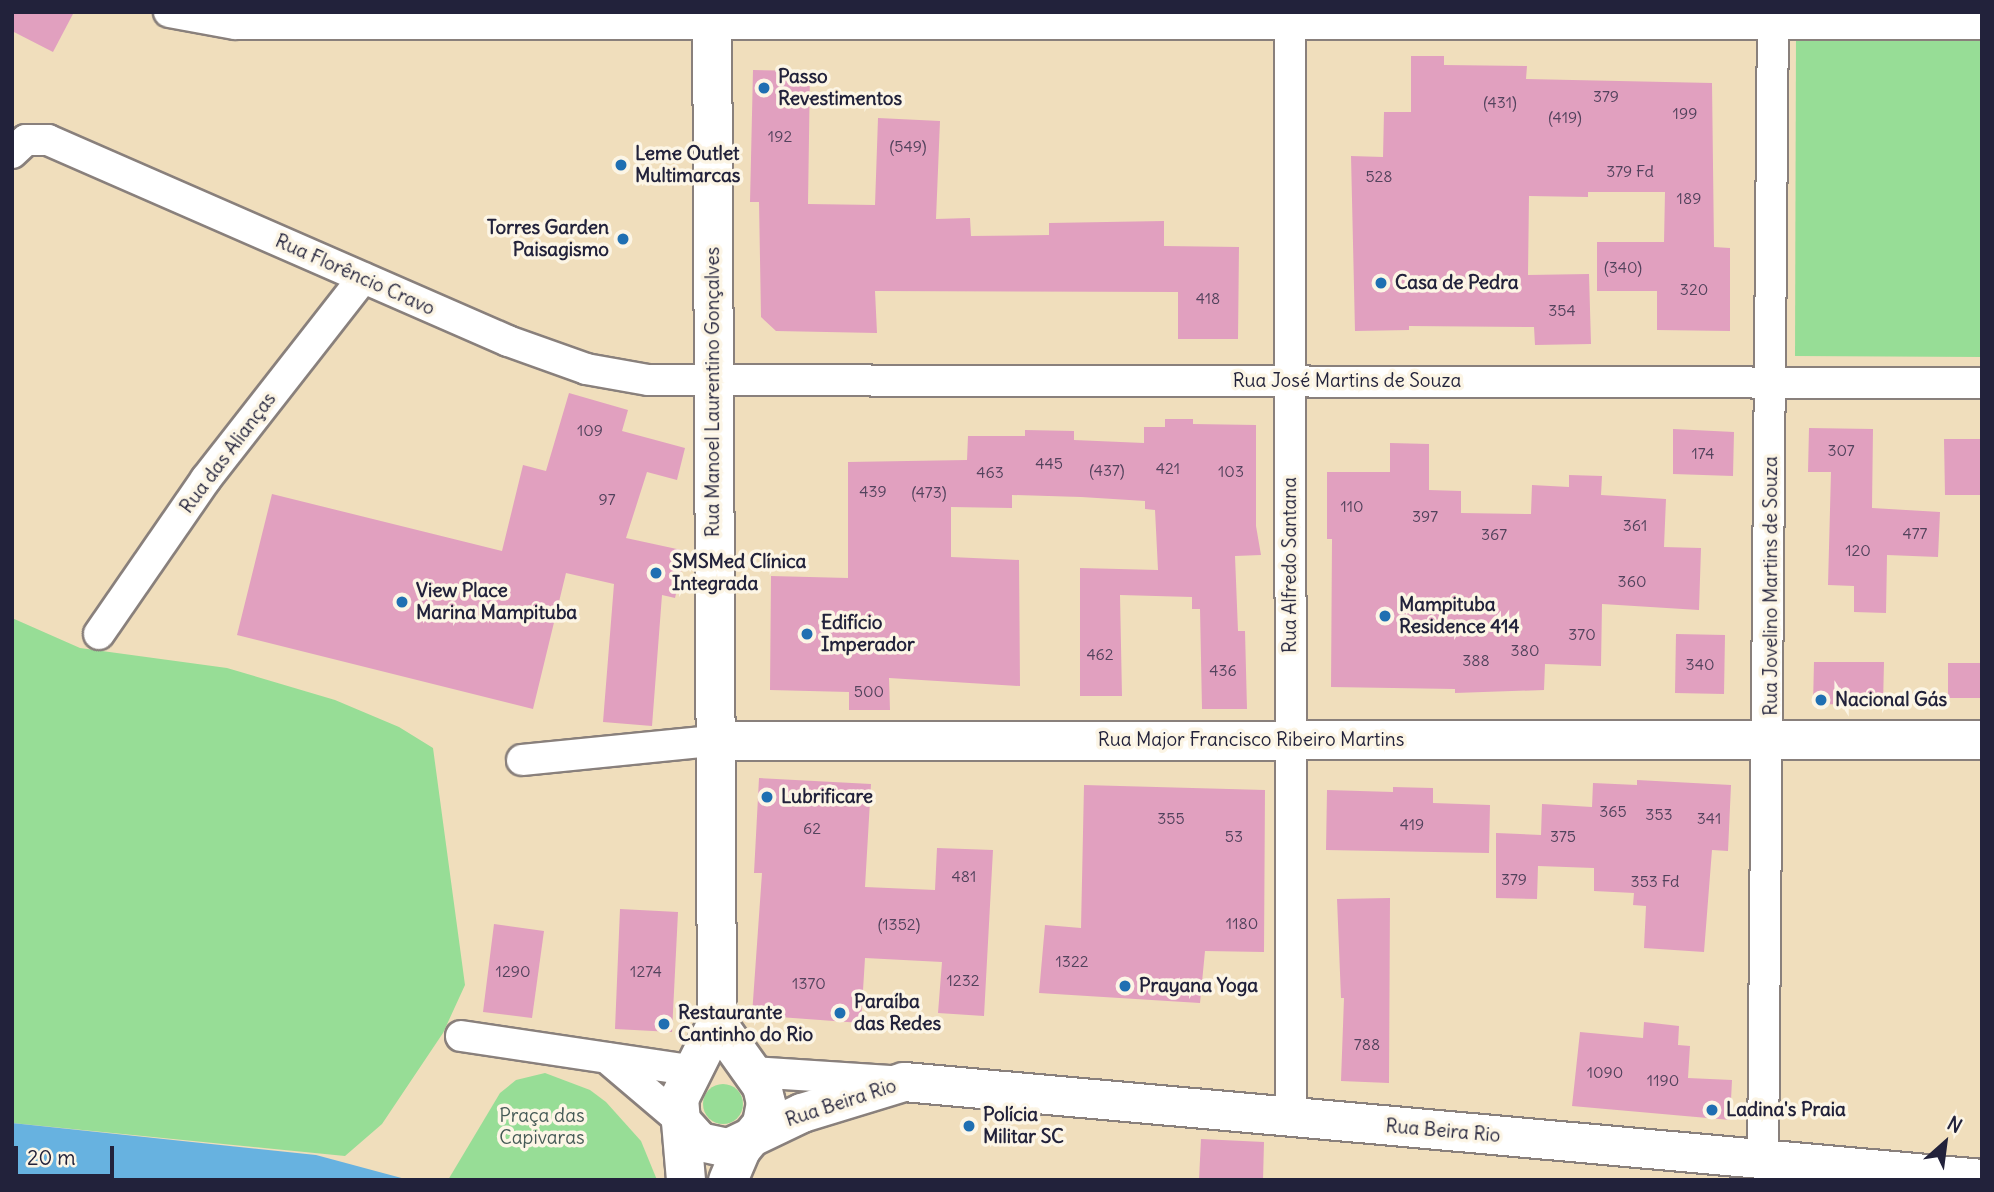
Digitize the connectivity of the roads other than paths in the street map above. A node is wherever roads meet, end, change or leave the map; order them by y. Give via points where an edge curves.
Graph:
1 (169, 12) edge
2 (712, 18) edge
3 (1290, 18) edge
4 (1773, 18) edge
5 (1982, 24) edge
6 (12, 152) edge
7 (363, 278) junction
8 (712, 380) junction
9 (1290, 381) junction
10 (1772, 382) junction
11 (1982, 383) edge
12 (99, 634) dead end
13 (1291, 740) junction
14 (1770, 740) junction
15 (1982, 740) edge
16 (713, 741) junction
17 (522, 760) dead end
18 (717, 1023) junction
19 (461, 1036) dead end
20 (607, 1058) junction
21 (694, 1071) junction
22 (752, 1072) junction
23 (904, 1082) junction
24 (1291, 1118) junction
25 (681, 1121) junction
26 (747, 1141) junction
27 (1763, 1159) junction
28 (1982, 1179) edge
29 (686, 1180) edge
30 (728, 1180) edge

1 - 2 street via 235,24
2 - 3 street
2 - 8 main road, Rua Manoel Laurentino Gonçalves
3 - 4 street
3 - 9 street, Rua Alfredo Santana
4 - 5 street
4 - 10 street, Rua Jovelino Martins de Souza
6 - 7 street, Rua Florêncio Cravo via 26,140 48,140
7 - 8 street, Rua Florêncio Cravo via 586,369 648,380
7 - 12 street, Rua das Alianças via 206,479
8 - 9 street, Rua José Martins de Souza
8 - 16 main road, Rua Manoel Laurentino Gonçalves
9 - 10 street, Rua José Martins de Souza
9 - 13 street, Rua Alfredo Santana
10 - 11 street, Rua José Martins de Souza
10 - 14 street, Rua Jovelino Martins de Souza
13 - 14 main road, Rua Major Francisco Ribeiro Martins
13 - 16 main road, Rua Major Francisco Ribeiro Martins
13 - 24 street, Rua Alfredo Santana
14 - 15 main road, Rua Major Francisco Ribeiro Martins
14 - 27 street, Rua Jovelino Martins de Souza
16 - 17 street, Rua Major Francisco Ribeiro Martins
16 - 18 main road, Rua Manoel Laurentino Gonçalves
18 - 21 main road, Rua Manoel Laurentino Gonçalves
18 - 22 main road
19 - 20 street, Rua Beira Rio
20 - 21 street, Rua Beira Rio
20 - 25 street, Rua Beira Rio
21 - 22 main road, Rua Beira Rio via 708,1063 727,1061
21 - 25 main road, Rua Manoel Laurentino Gonçalves via 681,1088
22 - 23 street, Rua Beira Rio
22 - 26 main road via 766,1103 762,1124
23 - 24 main road, Rua Beira Rio
23 - 26 main road, Rua Beira Rio via 814,1109
24 - 27 main road, Rua Beira Rio
25 - 26 main road, Rua Beira Rio via 692,1137 709,1146 729,1148
25 - 29 main road, Rua Manoel Laurentino Gonçalves
26 - 30 main road
27 - 28 main road, Rua Beira Rio

